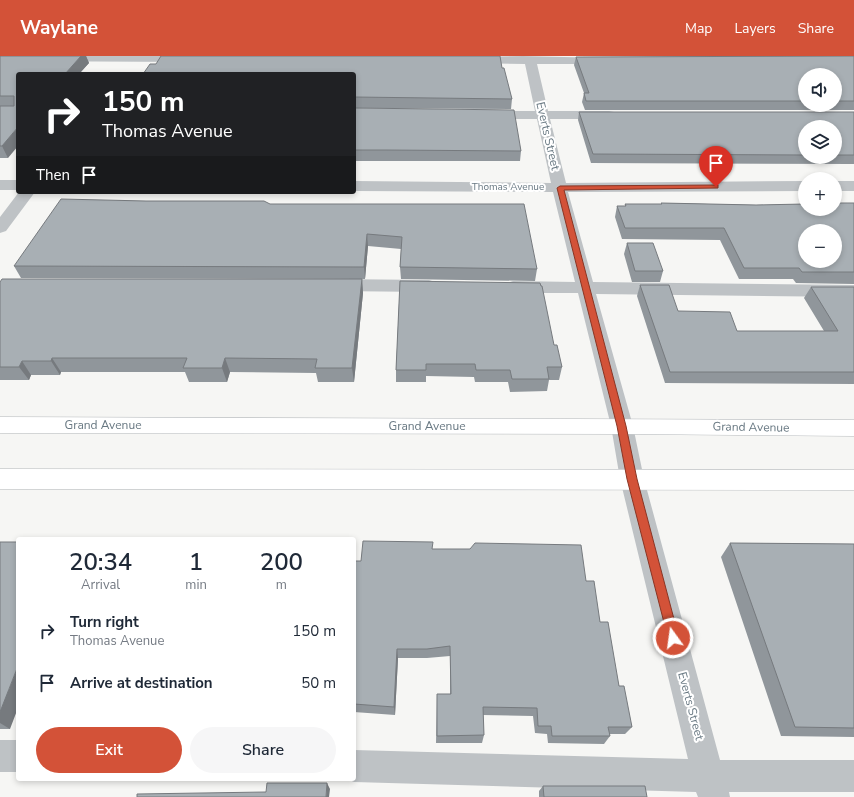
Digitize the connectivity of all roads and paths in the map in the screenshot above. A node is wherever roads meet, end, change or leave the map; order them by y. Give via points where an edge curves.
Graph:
1 (133, 57) edge
2 (0, 58) edge
3 (197, 59) edge
4 (530, 59) edge
5 (463, 60) edge
6 (618, 61) edge
7 (123, 71) dead end
8 (475, 114) edge
9 (543, 115) junction
10 (620, 115) edge
11 (0, 185) edge
12 (16, 185) edge
13 (356, 186) edge
14 (798, 186) edge
15 (842, 186) edge
16 (854, 186) edge
17 (560, 188) junction
18 (26, 194) edge
19 (0, 228) edge
20 (317, 285) edge
21 (445, 286) edge
22 (493, 287) edge
23 (586, 288) junction
24 (854, 291) edge
25 (0, 425) edge
26 (622, 426) junction
27 (854, 428) edge
28 (0, 479) edge
29 (632, 479) junction
30 (854, 480) edge
31 (0, 756) edge
32 (16, 756) edge
33 (356, 766) edge
34 (854, 776) edge
35 (711, 786) edge

1 - 2 street
1 - 3 street
1 - 7 street
4 - 5 street
4 - 6 street
4 - 9 street, Everts Street
8 - 9 street
9 - 10 street
9 - 17 street, Everts Street
11 - 12 street
13 - 17 street, Thomas Avenue
14 - 17 street, Thomas Avenue
15 - 16 street
17 - 23 street, Everts Street
18 - 19 street
20 - 21 street
22 - 23 street
23 - 24 street
23 - 26 street, Everts Street
25 - 26 main road, Grand Avenue
26 - 27 main road, Grand Avenue
26 - 29 street, Everts Street
28 - 29 main road
29 - 30 main road
29 - 35 street, Everts Street
31 - 32 street
33 - 35 street
34 - 35 street

